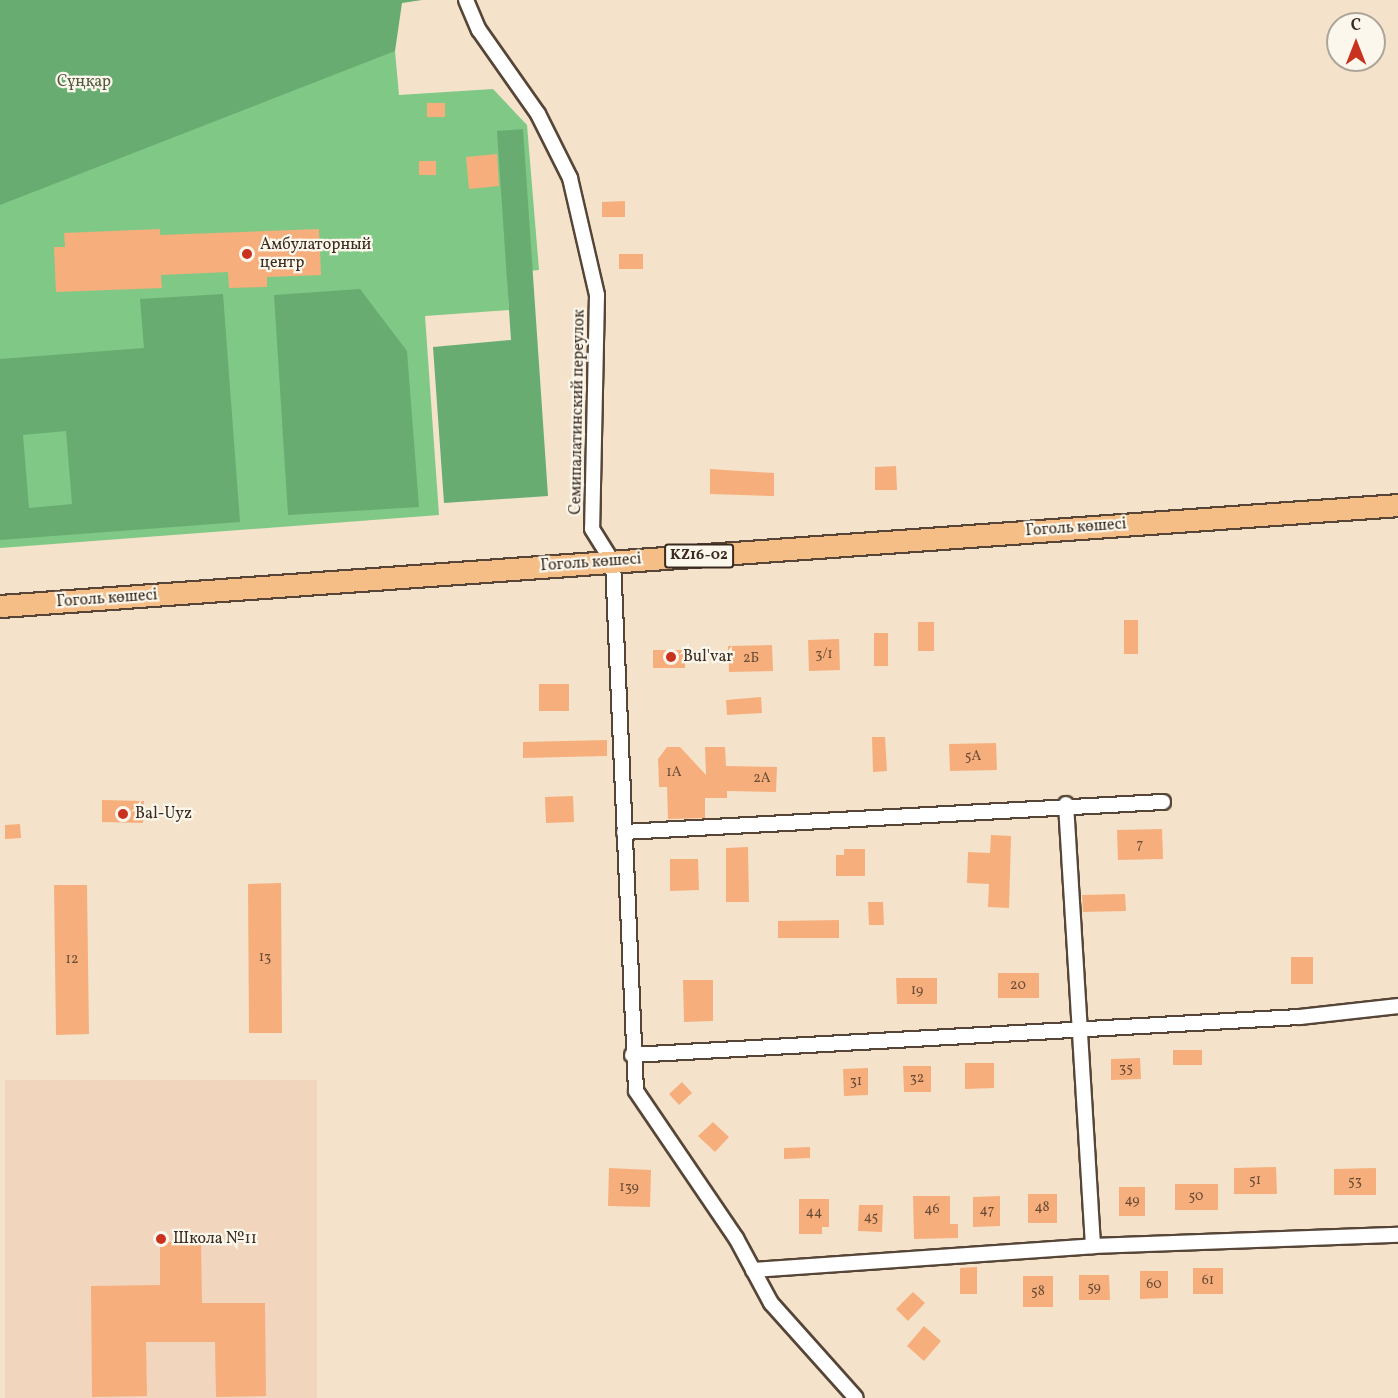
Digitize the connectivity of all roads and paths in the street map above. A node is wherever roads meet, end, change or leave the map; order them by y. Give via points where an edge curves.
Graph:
1 (466, 0) edge
2 (1398, 505) edge
3 (613, 562) junction
4 (0, 606) edge
5 (1163, 802) dead end
6 (1066, 804) junction
7 (624, 832) junction
8 (1398, 1006) edge
9 (1078, 1030) junction
10 (632, 1055) junction
11 (1398, 1235) edge
12 (1093, 1246) junction
13 (753, 1270) junction
14 (856, 1398) edge

1 - 3 street, Семипалатинский переулок via 479,30 538,114 570,178 585,231 597,295 592,529
2 - 3 main road, Гоголь көшесі / KZ16-02
3 - 4 main road, Гоголь көшесі / KZ16-02
3 - 7 street
5 - 6 street
6 - 7 street
6 - 9 street
7 - 10 street
8 - 9 street
9 - 10 street
9 - 12 street
10 - 13 street via 636,1091
11 - 12 street
12 - 13 street
13 - 14 street via 771,1303

